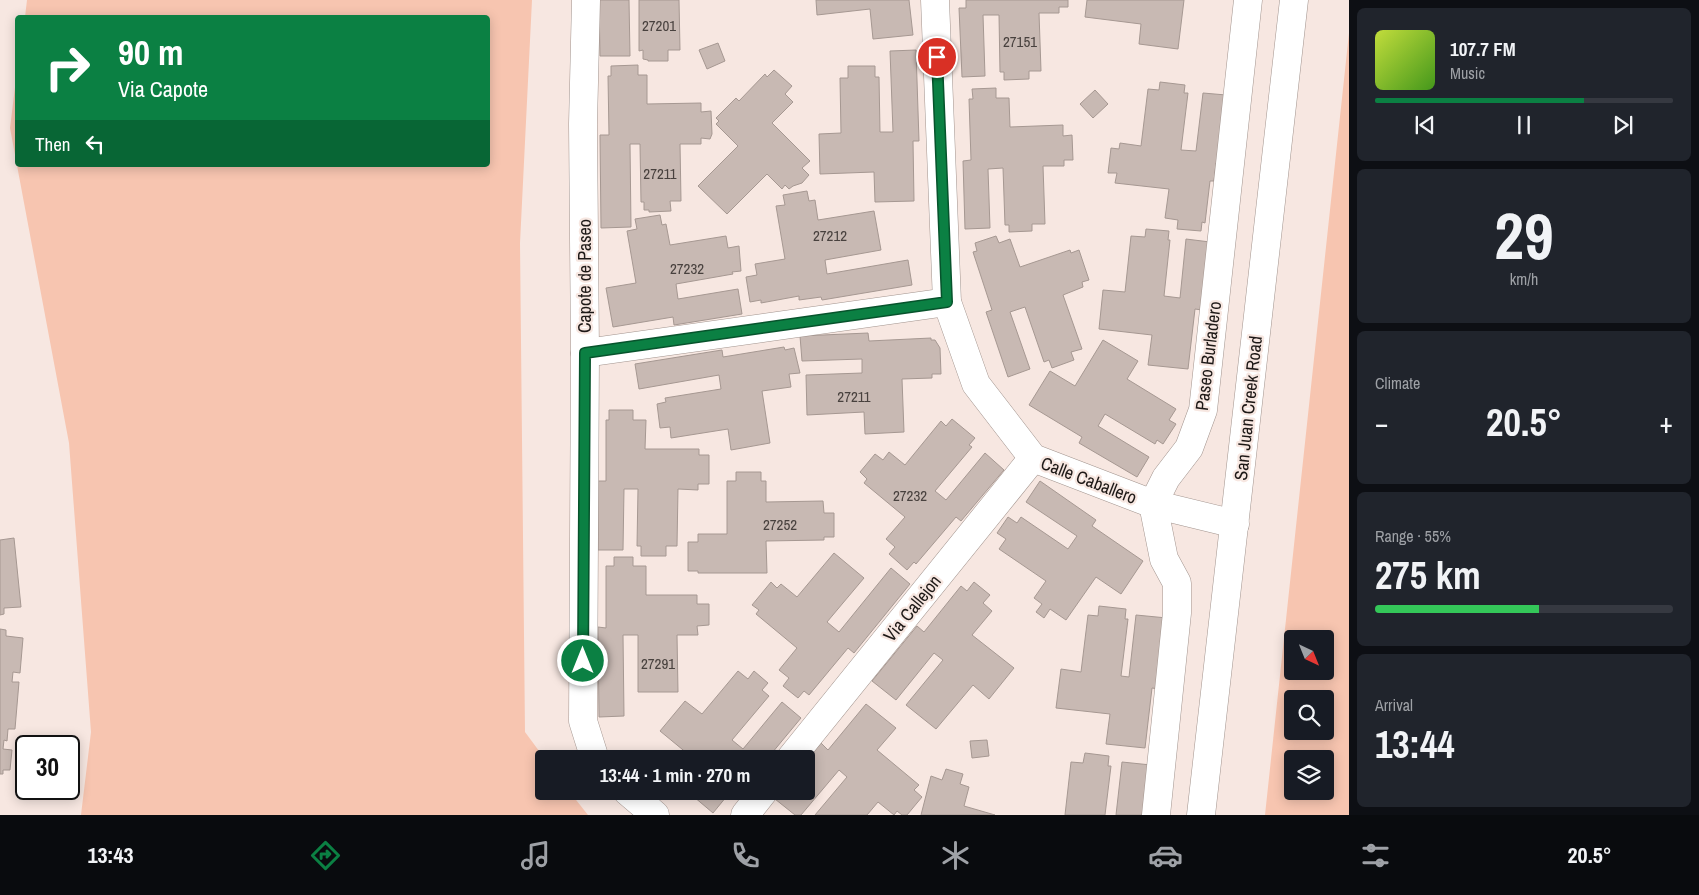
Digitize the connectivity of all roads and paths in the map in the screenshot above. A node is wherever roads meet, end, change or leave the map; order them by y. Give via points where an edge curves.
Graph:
1 (586, 0) edge
2 (935, 0) edge
3 (1248, 0) edge
4 (1294, 0) edge
5 (947, 302) junction
6 (585, 353) junction
7 (1033, 458) junction
8 (1153, 504) junction
9 (1235, 524) junction
10 (592, 750) edge
11 (797, 750) edge
12 (638, 800) edge
13 (757, 800) edge
14 (655, 815) edge
15 (745, 815) edge
16 (1156, 815) edge
17 (1201, 815) edge

1 - 6 street, Capote de Paseo via 583,124
2 - 5 street, Calle Caballero
3 - 8 street, Paseo Burladero via 1203,410 1189,448 1166,478
4 - 9 street, San Juan Creek Road
5 - 6 street
5 - 7 street, Calle Caballero via 976,384
6 - 10 street, Capote de Paseo via 583,721
7 - 8 street, Calle Caballero
7 - 11 street, Via Callejon
8 - 9 street, Calle Caballero
8 - 16 street via 1164,559 1177,583 1177,613
9 - 17 street, San Juan Creek Road
12 - 14 street
13 - 15 street

